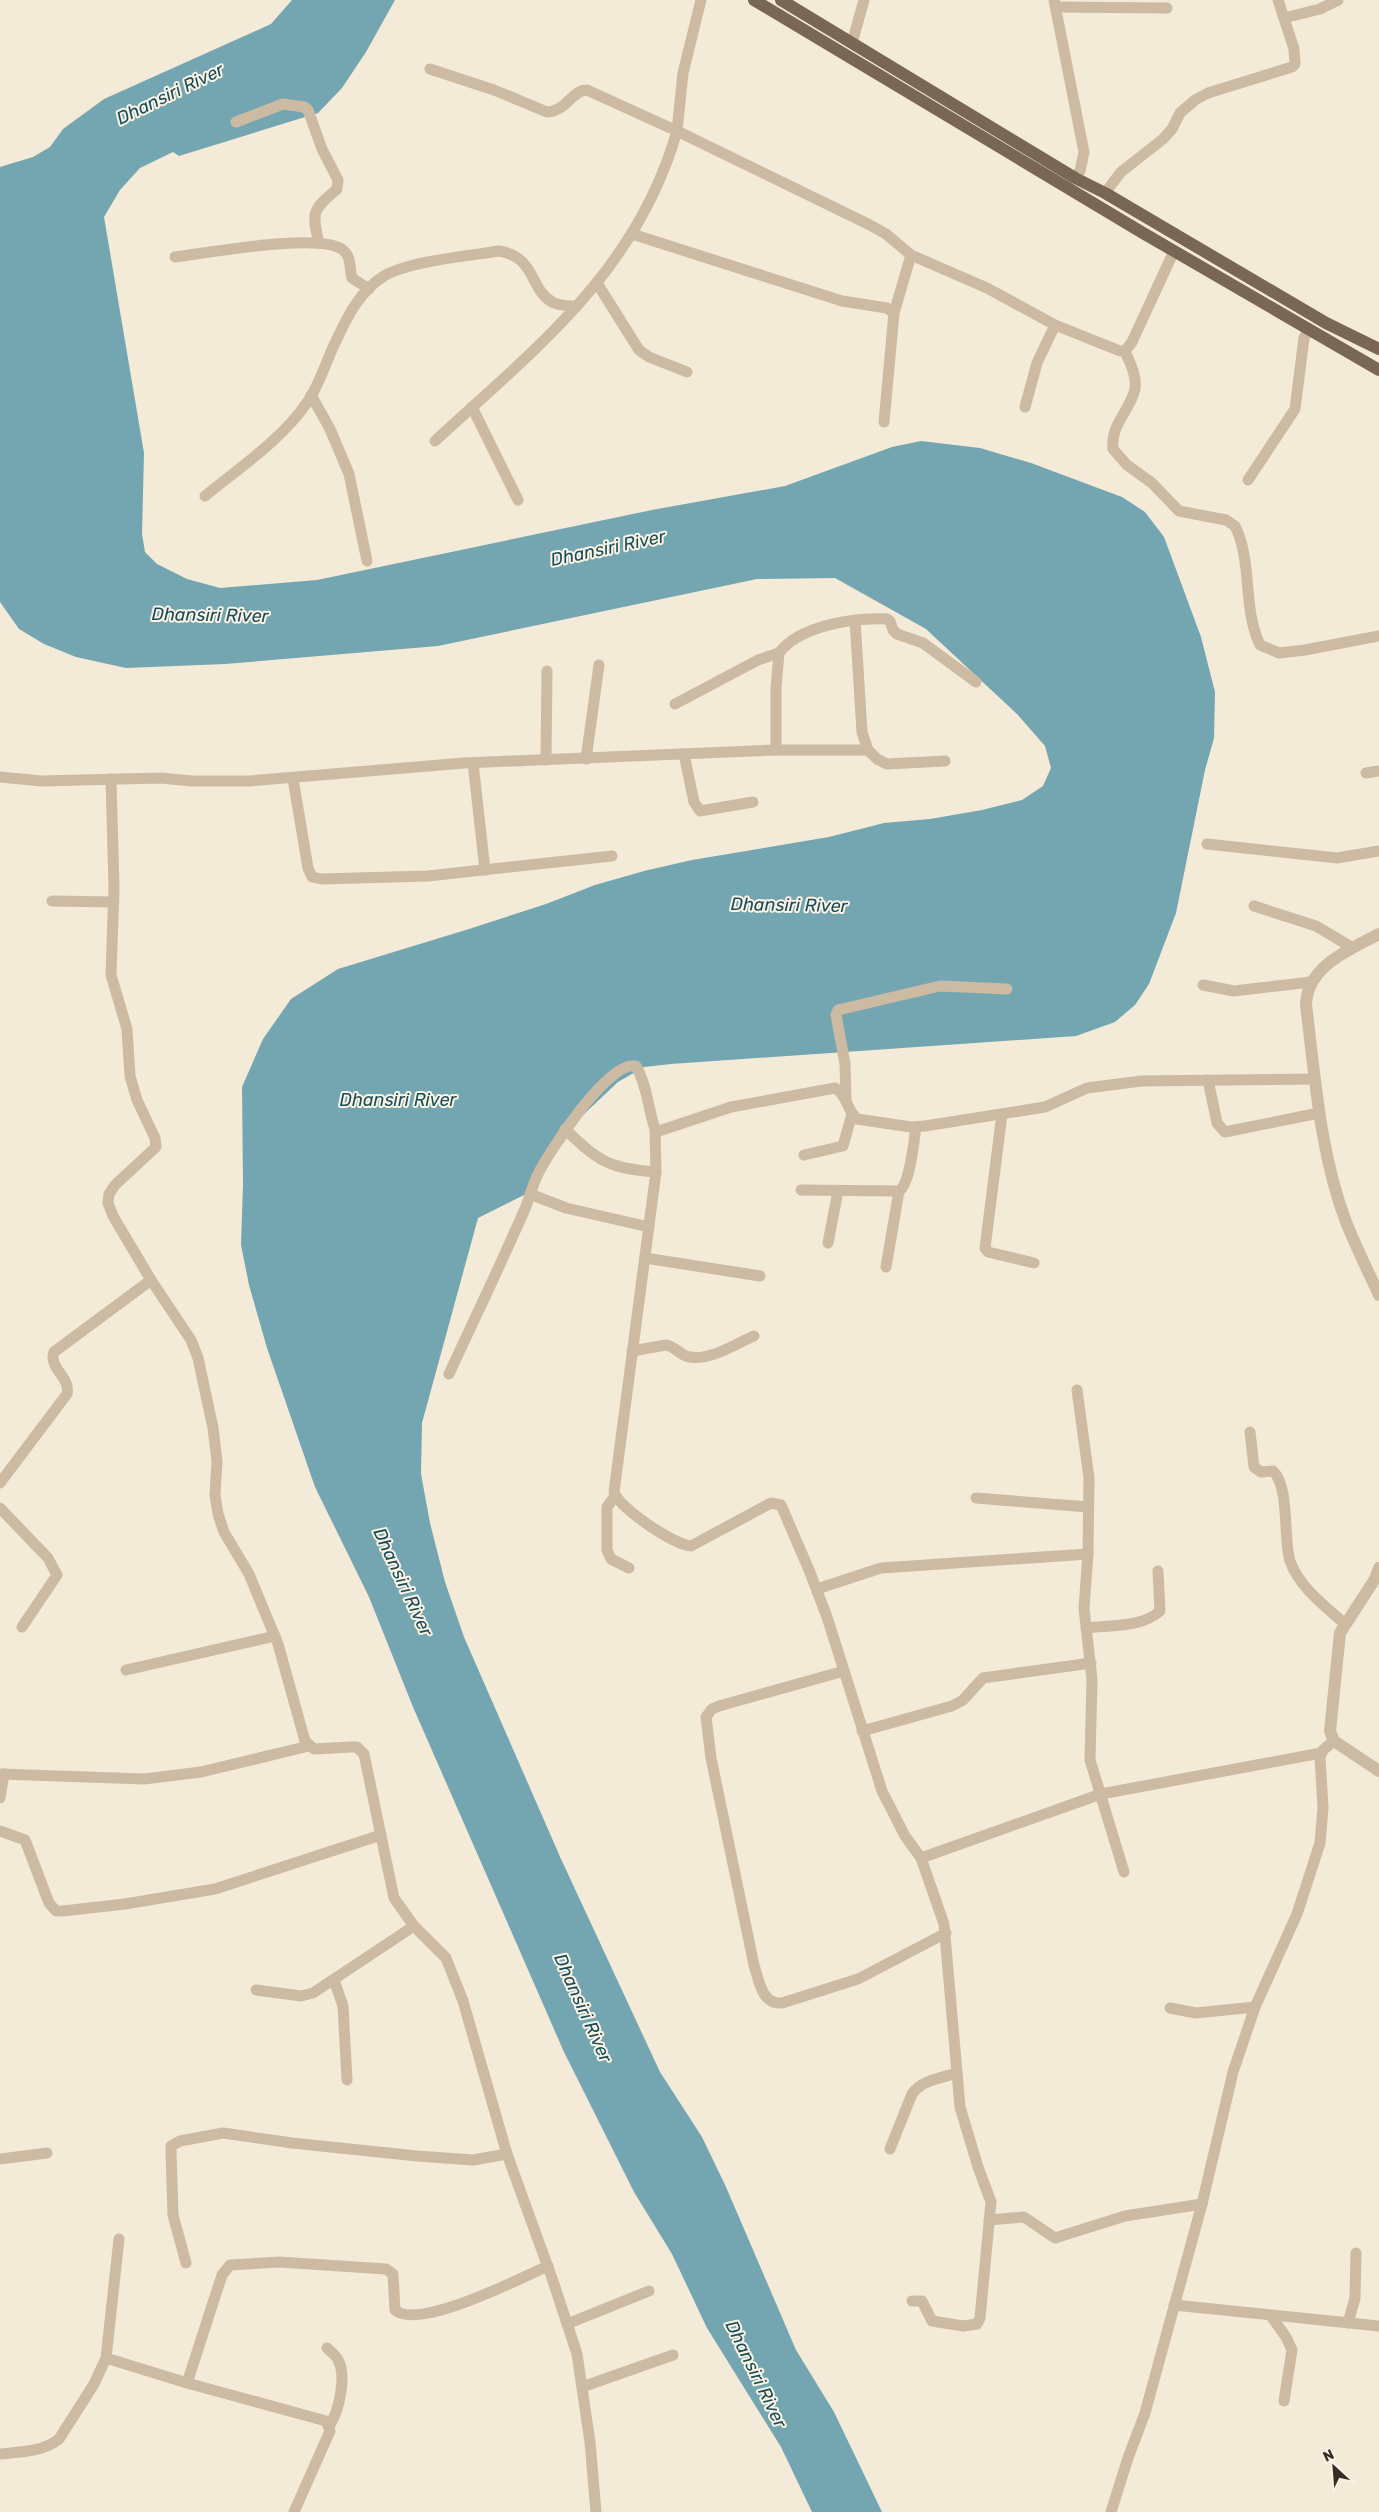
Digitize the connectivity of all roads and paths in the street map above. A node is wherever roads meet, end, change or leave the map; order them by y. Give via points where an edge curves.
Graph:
1 (701, 0) edge
2 (754, 0) edge
3 (781, 0) edge
4 (864, 0) edge
5 (1278, 0) edge
6 (1338, 0) edge
7 (1055, 4) edge
8 (1166, 8) dead end
9 (1284, 18) junction
10 (852, 43) junction
11 (430, 68) dead end
12 (236, 122) dead end
13 (677, 131) junction
14 (1075, 178) junction
15 (1105, 193) junction
16 (632, 234) junction
17 (319, 243) junction
18 (1174, 251) junction
19 (911, 255) junction
20 (175, 256) dead end
21 (597, 283) junction
22 (369, 289) junction
23 (577, 306) junction
24 (894, 313) junction
25 (1055, 325) junction
26 (1308, 329) junction
27 (1379, 349) edge
28 (1125, 351) junction
29 (1379, 370) edge
30 (687, 372) dead end
31 (311, 395) junction
32 (472, 406) junction
33 (1025, 407) dead end
34 (884, 422) dead end
35 (435, 441) dead end
36 (1248, 480) dead end
37 (205, 496) dead end
38 (518, 500) dead end
39 (367, 561) dead end
40 (855, 620) junction
41 (1379, 636) edge
42 (779, 653) junction
43 (599, 665) dead end
44 (547, 671) dead end
45 (976, 682) dead end
46 (675, 704) dead end
47 (776, 750) junction
48 (868, 750) junction
49 (684, 754) junction
50 (586, 758) junction
51 (546, 760) junction
52 (945, 761) dead end
53 (473, 763) junction
54 (1379, 770) edge
55 (1366, 773) dead end
56 (0, 777) edge
57 (111, 779) junction
58 (293, 779) junction
59 (753, 802) dead end
60 (1207, 844) dead end
61 (1379, 851) edge
62 (612, 856) dead end
63 (486, 870) junction
64 (52, 901) dead end
65 (114, 902) junction
66 (1254, 906) dead end
67 (1379, 934) edge
68 (1354, 948) junction
69 (1311, 982) junction
70 (1203, 985) dead end
71 (1007, 989) dead end
72 (1315, 1079) junction
73 (1208, 1080) junction
74 (846, 1101) junction
75 (1319, 1113) junction
76 (852, 1114) junction
77 (1002, 1114) junction
78 (916, 1127) junction
79 (565, 1128) junction
80 (655, 1129) junction
81 (804, 1155) dead end
82 (656, 1172) junction
83 (801, 1190) dead end
84 (838, 1191) junction
85 (899, 1191) junction
86 (530, 1194) junction
87 (648, 1227) junction
88 (828, 1243) dead end
89 (645, 1258) junction
90 (1034, 1263) dead end
91 (886, 1267) dead end
92 (760, 1276) dead end
93 (151, 1280) junction
94 (1379, 1295) edge
95 (754, 1336) dead end
96 (632, 1351) junction
97 (449, 1374) dead end
98 (1077, 1390) dead end
99 (1250, 1432) dead end
100 (0, 1483) edge
101 (615, 1496) junction
102 (976, 1498) dead end
103 (1088, 1507) junction
104 (0, 1508) edge
105 (1088, 1554) junction
106 (629, 1568) dead end
107 (1379, 1568) edge
108 (1158, 1571) dead end
109 (816, 1589) junction
110 (1345, 1624) junction
111 (22, 1627) dead end
112 (1086, 1628) junction
113 (274, 1636) junction
114 (1091, 1663) junction
115 (126, 1670) dead end
116 (844, 1671) junction
117 (862, 1732) junction
118 (1334, 1741) junction
119 (309, 1746) junction
120 (1321, 1753) junction
121 (1379, 1771) edge
122 (2, 1774) edge
123 (1101, 1794) junction
124 (0, 1798) edge
125 (0, 1831) edge
126 (380, 1835) junction
127 (921, 1858) junction
128 (1124, 1872) dead end
129 (414, 1926) junction
130 (946, 1932) junction
131 (334, 1980) junction
132 (256, 1990) dead end
133 (1255, 2007) junction
134 (1170, 2008) dead end
135 (957, 2073) junction
136 (347, 2080) dead end
137 (890, 2149) dead end
138 (47, 2153) dead end
139 (507, 2154) junction
140 (0, 2159) edge
141 (1202, 2204) junction
142 (989, 2220) junction
143 (119, 2239) dead end
144 (1356, 2254) dead end
145 (186, 2263) dead end
146 (548, 2266) junction
147 (649, 2291) dead end
148 (912, 2301) dead end
149 (1174, 2306) junction
150 (1271, 2316) junction
151 (567, 2324) junction
152 (1348, 2324) junction
153 (1379, 2326) edge
154 (327, 2348) dead end
155 (673, 2355) dead end
156 (106, 2358) junction
157 (187, 2383) junction
158 (582, 2387) junction
159 (1284, 2401) dead end
160 (330, 2425) junction
161 (0, 2454) edge
162 (294, 2512) edge
163 (596, 2512) edge
164 (1111, 2512) edge

1 - 13 street via 683,73
2 - 18 main road
3 - 10 main road
4 - 10 street
5 - 9 street
6 - 9 street via 1320,9
7 - 8 street
7 - 14 street via 1084,152
9 - 15 street via 1294,50 1295,64 1292,67 1208,93 1186,107 1163,139 1121,172
10 - 14 main road
11 - 13 street via 547,112 564,107 577,93 587,90
12 - 17 street via 282,104 299,105 308,110 338,180 337,189 317,208 314,225
13 - 16 street via 658,187
13 - 19 street via 868,224
14 - 15 main road
15 - 27 main road via 1326,323
16 - 21 street
16 - 24 street via 842,301 887,308
17 - 20 street
17 - 22 street via 342,249 349,259 352,278
18 - 26 main road
18 - 28 street
19 - 24 street
19 - 25 street via 987,288
21 - 23 street
21 - 30 street via 639,350
22 - 23 street via 396,271 499,251 524,262 552,302
22 - 31 street via 352,309
23 - 32 street via 561,325
24 - 34 street
25 - 28 street
25 - 33 street via 1037,363
26 - 29 main road
26 - 36 street via 1304,338 1295,409
28 - 41 street via 1135,376 1135,390 1114,430 1113,449 1179,511 1226,520 1235,526 1244,548 1247,594 1260,645 1279,653
31 - 37 street via 272,440
31 - 39 street via 349,474
32 - 35 street
32 - 38 street
40 - 42 street via 828,625 794,639
40 - 45 street via 890,621 897,634 924,643
40 - 48 street via 862,732
42 - 46 street via 758,660
42 - 47 street
43 - 50 street
44 - 51 street
47 - 48 street
47 - 49 street
48 - 52 street via 887,764
49 - 50 street
49 - 59 street via 694,802 700,811
50 - 51 street
51 - 53 street
53 - 58 street
53 - 63 street
54 - 55 street
56 - 57 street via 41,781
57 - 58 street
57 - 65 street
58 - 63 street via 312,877 428,876
60 - 61 street via 1337,858
62 - 63 street
64 - 65 street
65 - 93 street via 111,975 127,1029 130,1076 156,1147 115,1185 108,1203
66 - 68 street via 1316,926
67 - 68 street
68 - 69 street via 1331,960
69 - 70 street via 1234,991
69 - 72 street via 1306,991 1306,1005
71 - 74 street via 940,986 838,1010
72 - 73 street
72 - 75 street
73 - 75 street via 1217,1123 1225,1132
73 - 77 street via 1141,1081 1100,1086 1079,1091 1054,1104
74 - 76 street
74 - 80 street via 835,1088 731,1107 664,1130
75 - 94 street via 1346,1221
76 - 78 street via 865,1121
76 - 81 street via 844,1146
77 - 78 street
77 - 90 street via 985,1248 988,1252
78 - 85 street via 907,1177
79 - 80 street via 606,1080 633,1065 641,1075
79 - 82 street via 603,1162 622,1169
79 - 86 street
80 - 82 street
82 - 87 street
83 - 84 street
84 - 85 street
84 - 88 street
85 - 91 street
86 - 87 street via 566,1208
86 - 97 street
87 - 89 street
89 - 92 street
89 - 96 street
93 - 100 street via 54,1352 54,1364 67,1381 67,1394
93 - 113 street via 191,1340 198,1358 218,1461 215,1495 218,1514 224,1532 249,1574
95 - 96 street via 701,1358 687,1357 666,1345
96 - 101 street via 616,1461
98 - 103 street via 1088,1478
99 - 110 street via 1254,1467 1261,1472 1273,1471 1277,1477 1286,1511 1292,1566 1311,1593
101 - 106 street via 608,1507 607,1550 611,1559
101 - 109 street via 656,1531 685,1546 691,1546 771,1503 777,1503 784,1510
102 - 103 street
103 - 105 street
104 - 111 street via 48,1558 57,1576
105 - 109 street via 881,1568
105 - 112 street via 1084,1608
107 - 110 street
108 - 112 street via 1160,1611 1152,1618
109 - 116 street
110 - 118 street via 1339,1639 1330,1731
112 - 114 street
113 - 115 street
113 - 119 street
114 - 117 street via 983,1678 963,1700 952,1706
114 - 123 street via 1090,1752
116 - 117 street
116 - 130 street via 719,1706 706,1717 711,1758 754,1965 766,1998 774,2004 782,2003 847,1983
117 - 127 street via 882,1792 905,1836
118 - 120 street
118 - 121 street
119 - 122 street via 200,1772 152,1778
119 - 126 street via 320,1750 357,1747 364,1754
120 - 123 street
120 - 133 street via 1323,1808 1320,1843 1297,1914
122 - 124 street
123 - 127 street
123 - 128 street
125 - 126 street via 25,1840 49,1903 56,1911 215,1890
126 - 129 street via 394,1898
127 - 130 street
129 - 131 street
129 - 139 street via 446,1958 463,2001
130 - 135 street
131 - 132 street via 307,1995
131 - 136 street via 342,2006
133 - 134 street via 1196,2013
133 - 141 street via 1231,2079
135 - 137 street via 922,2083 916,2088
135 - 142 street via 963,2121 991,2202
138 - 140 street
139 - 145 street via 473,2160 292,2143 223,2133 180,2141 171,2146 173,2214
139 - 146 street
141 - 142 street via 1125,2216 1055,2238 1024,2217
141 - 149 street
142 - 148 street via 977,2324 963,2326 932,2321 922,2301
143 - 156 street
144 - 152 street via 1355,2298
146 - 151 street
146 - 157 street via 436,2313 403,2315 395,2310 393,2274 386,2268 279,2262 230,2265 222,2275
147 - 151 street
149 - 150 street
149 - 164 street via 1143,2422
150 - 152 street
150 - 159 street via 1292,2350
151 - 158 street via 579,2363
152 - 153 street
154 - 160 street via 339,2362 341,2380 339,2405
155 - 158 street
156 - 157 street
156 - 161 street via 94,2384 59,2439 42,2448
157 - 160 street via 319,2418
158 - 163 street
160 - 162 street via 327,2440

